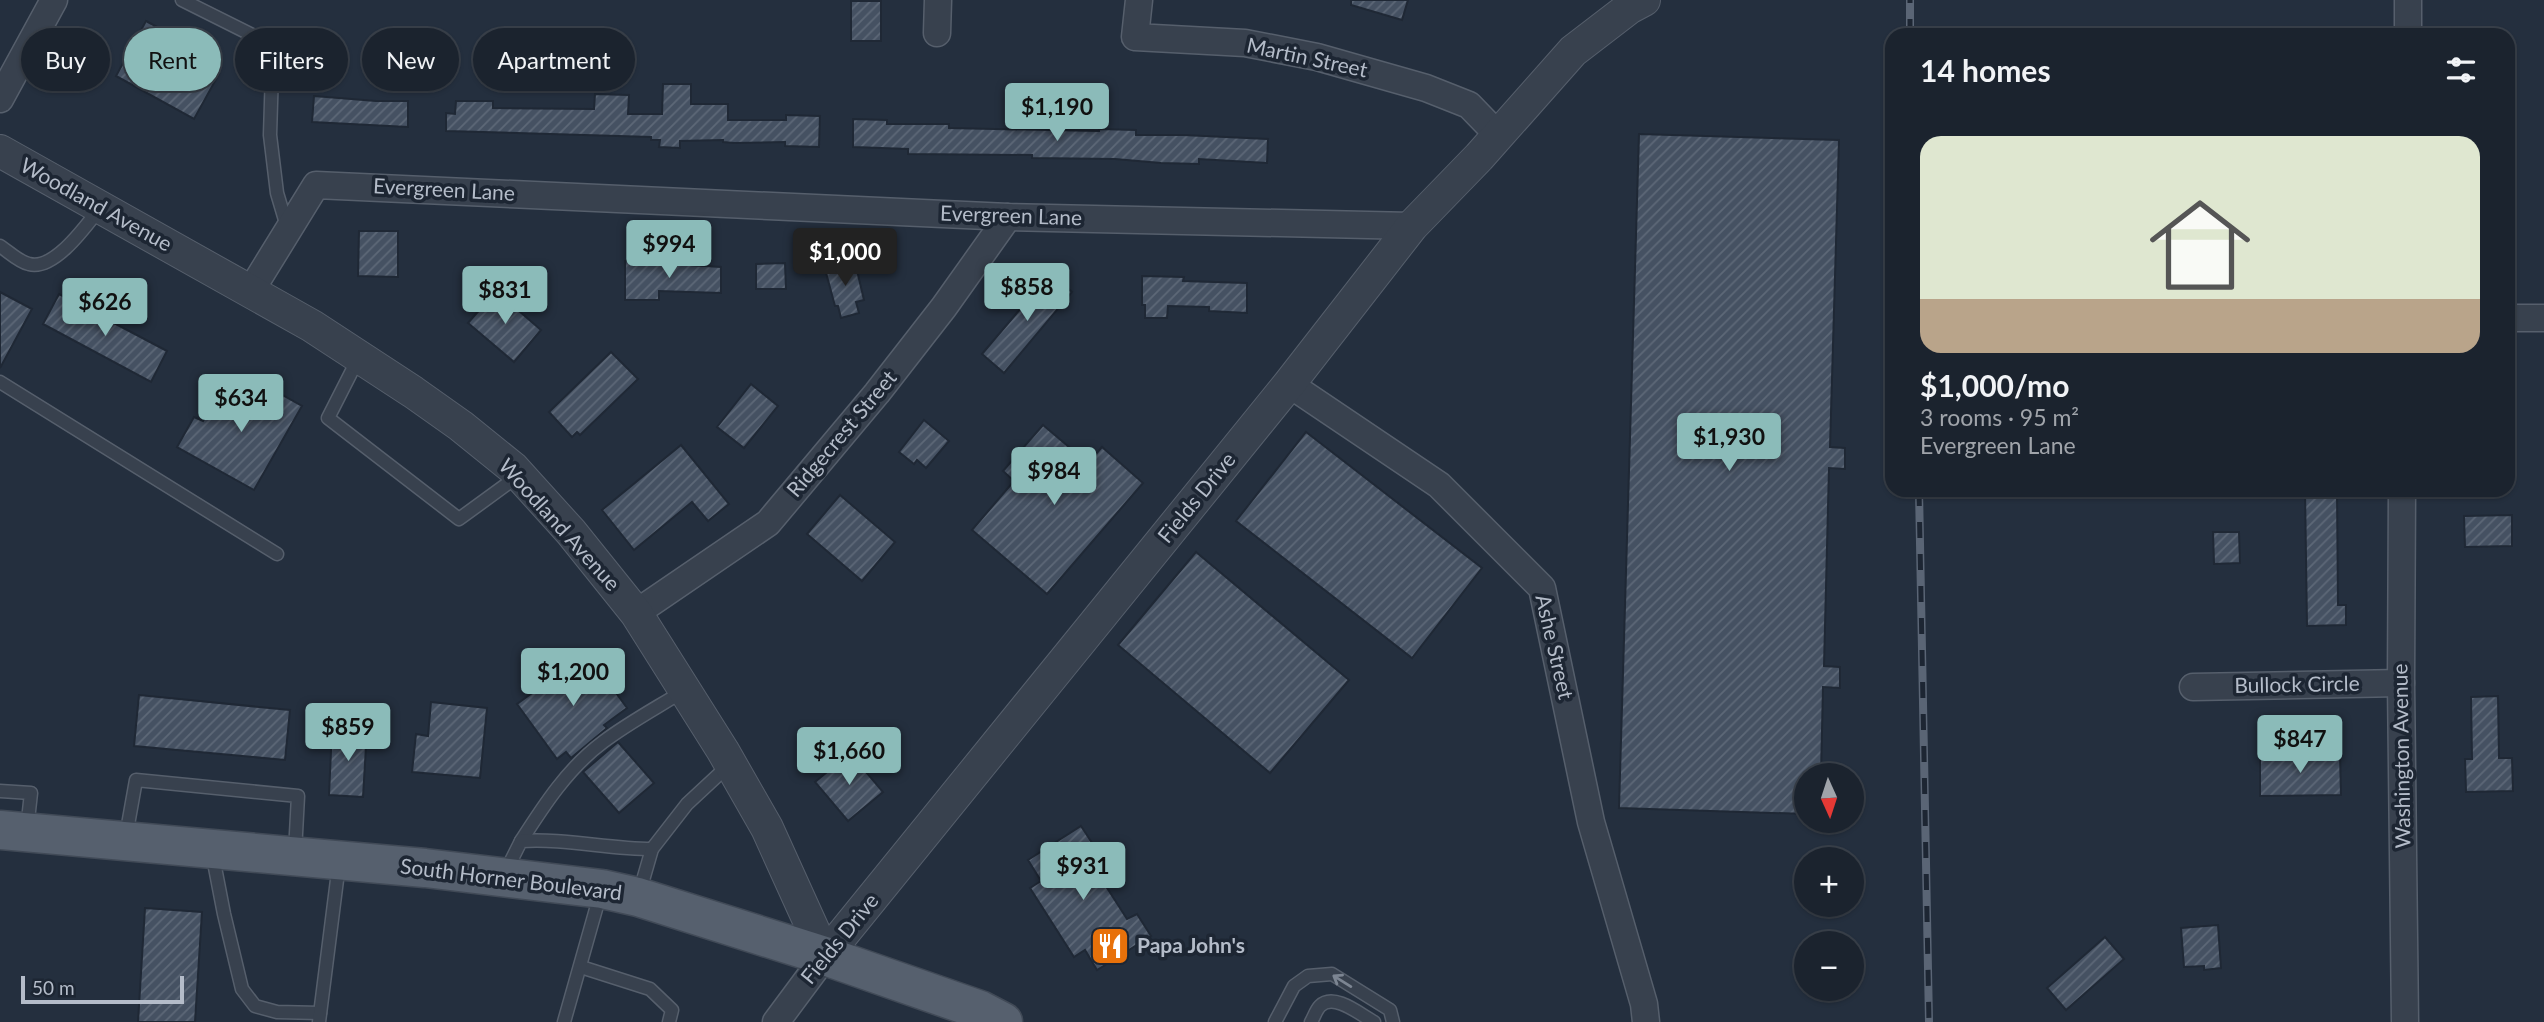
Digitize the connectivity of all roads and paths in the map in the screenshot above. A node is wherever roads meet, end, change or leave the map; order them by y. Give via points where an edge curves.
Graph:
1 (54, 0) edge
2 (182, 0) edge
3 (938, 0) edge
4 (1139, 0) edge
5 (1644, 0) edge
6 (2408, 0) edge
7 (2407, 28) edge
8 (937, 33) dead end
9 (0, 99) edge
10 (1498, 135) junction
11 (0, 151) edge
12 (101, 208) junction
13 (1008, 217) junction
14 (1412, 226) junction
15 (288, 230) junction
16 (0, 246) edge
17 (250, 292) junction
18 (2515, 318) edge
19 (2544, 318) edge
20 (359, 356) junction
21 (0, 382) edge
22 (1289, 384) junction
23 (519, 475) junction
24 (2402, 497) edge
25 (277, 554) dead end
26 (636, 613) junction
27 (2400, 683) junction
28 (2193, 687) dead end
29 (685, 690) junction
30 (730, 764) junction
31 (0, 791) edge
32 (13, 831) edge
33 (125, 841) junction
34 (520, 841) junction
35 (212, 849) junction
36 (652, 849) junction
37 (295, 856) junction
38 (339, 860) junction
39 (503, 877) junction
40 (620, 893) junction
41 (825, 956) junction
42 (582, 967) junction
43 (320, 1018) edge
44 (985, 1018) edge
45 (564, 1022) edge
46 (669, 1022) edge
47 (776, 1022) edge
48 (1275, 1022) edge
49 (1311, 1022) edge
50 (1374, 1022) edge
51 (1393, 1022) edge
52 (1646, 1022) edge
53 (2405, 1022) edge

1 - 9 street
2 - 15 lane via 254,36 272,71 270,135 277,193
3 - 8 street
4 - 10 street, Martin Street via 1135,37 1245,43 1317,57 1469,105
5 - 10 street, Fields Drive via 1573,51
6 - 7 street
10 - 14 street, Fields Drive
11 - 12 street, Woodland Avenue
12 - 16 lane via 76,239 48,262 29,265
12 - 17 street, Woodland Avenue
13 - 14 street, Evergreen Lane
13 - 15 street, Evergreen Lane via 316,185
13 - 26 street, Ridgecrest Street via 902,361 768,523
14 - 22 street, Fields Drive
15 - 17 street, Evergreen Lane
17 - 20 street, Woodland Avenue
18 - 19 street
20 - 23 street, Woodland Avenue via 461,426
20 - 23 lane via 328,418 459,519
21 - 25 lane
22 - 41 street, Fields Drive
22 - 52 street, Ashe Street via 1439,485 1542,588 1591,822
23 - 26 street, Woodland Avenue
24 - 27 street, Washington Avenue
26 - 29 street, Woodland Avenue
27 - 28 street, Bullock Circle
27 - 53 street, Washington Avenue
29 - 30 street, Woodland Avenue
29 - 34 lane via 602,742 550,795
30 - 36 lane via 687,804
30 - 41 street, Woodland Avenue via 767,828
31 - 32 lane via 31,793
32 - 33 main road, South Horner Boulevard
33 - 35 main road, South Horner Boulevard
33 - 37 lane via 135,780 298,796
34 - 36 lane
34 - 39 lane
35 - 37 main road, South Horner Boulevard
35 - 43 lane via 242,989 256,1006
36 - 40 lane
37 - 38 main road, South Horner Boulevard
38 - 39 main road, South Horner Boulevard
38 - 43 lane
39 - 40 main road, South Horner Boulevard
40 - 41 main road, South Horner Boulevard
40 - 42 lane
41 - 44 main road, South Horner Boulevard
41 - 47 street, Fields Drive
42 - 45 lane
42 - 46 lane via 650,989 672,1010
51 -> 48 lane via 1390,1010 1332,974 1308,976 1293,986
49 - 50 lane via 1319,1007 1338,1002

